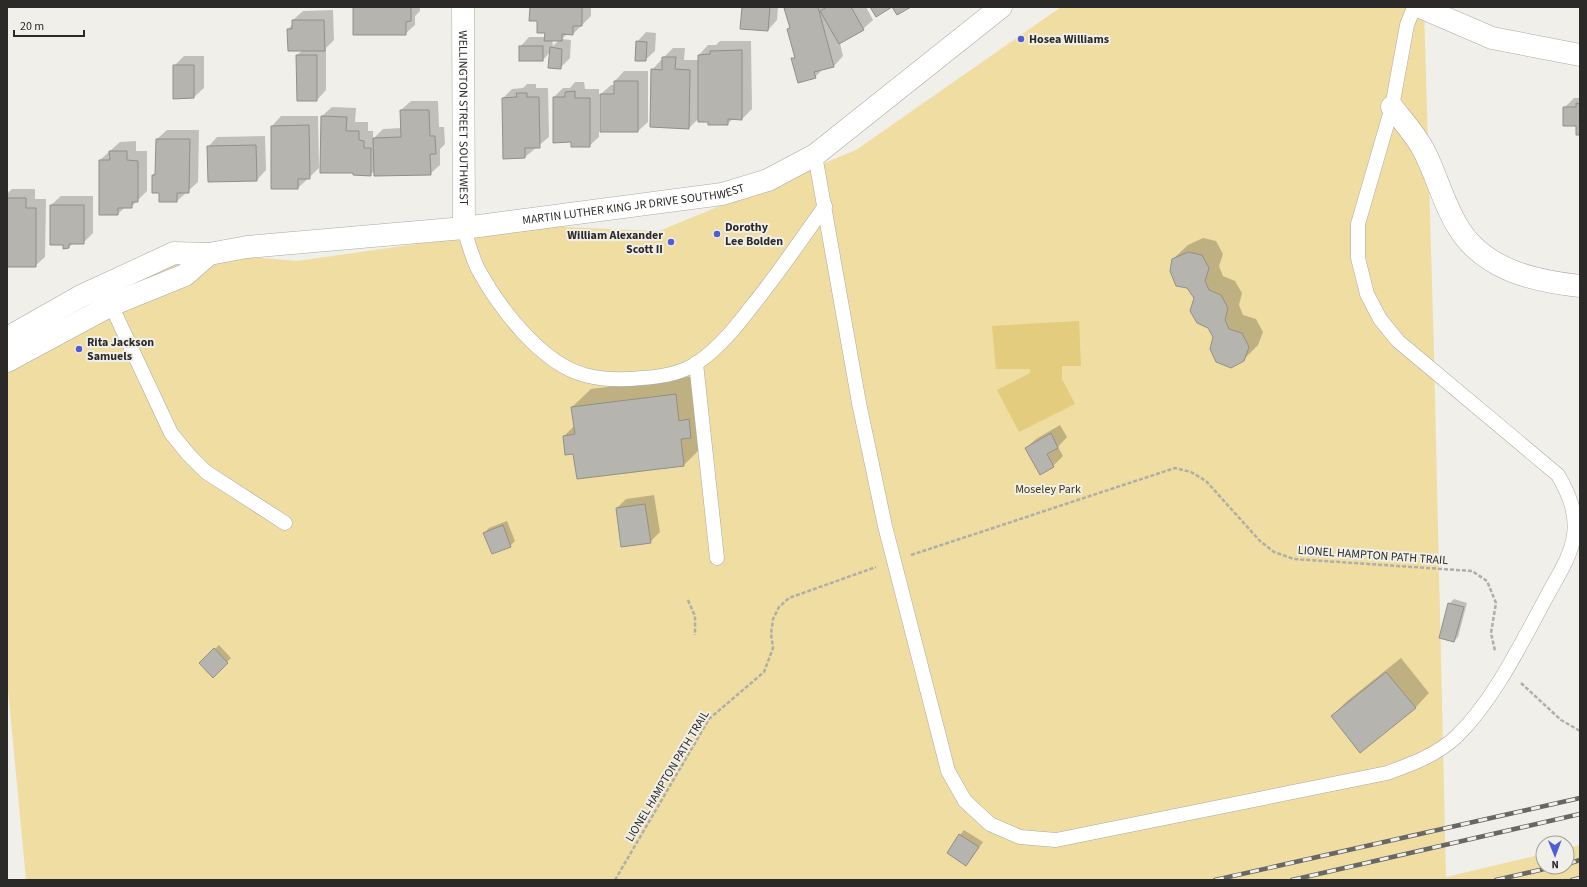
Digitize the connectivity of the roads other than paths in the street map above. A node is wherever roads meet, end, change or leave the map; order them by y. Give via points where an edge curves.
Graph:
1 (464, 7) edge
2 (1001, 7) edge
3 (1414, 7) edge
4 (1420, 7) edge
5 (1580, 55) edge
6 (1392, 107) junction
7 (815, 155) junction
8 (825, 206) junction
9 (464, 228) junction
10 (209, 254) junction
11 (1580, 286) edge
12 (111, 305) junction
13 (7, 338) edge
14 (7, 361) edge
15 (696, 363) junction
16 (285, 523) dead end
17 (717, 558) dead end

1 - 9 main road, WELLINGTON STREET SOUTHWEST
2 - 7 main road, MARTIN LUTHER KING JR DRIVE SOUTHWEST
3 - 6 lane via 1407,25
4 - 5 main road via 1492,38
6 - 8 lane via 1358,224 1358,258 1367,294 1380,319 1398,341 1558,475 1569,494 1574,514 1574,536 1568,557 1518,651 1478,712 1456,737 1426,758 1387,773 1056,840 1020,837 990,824 965,801 948,771 886,526 859,403
6 - 11 main road via 1423,148 1458,227 1479,252 1508,270 1545,282
7 - 8 lane
7 - 9 main road, MARTIN LUTHER KING JR DRIVE SOUTHWEST via 768,180 722,194
8 - 15 lane via 774,279 729,335
9 - 10 main road, MARTIN LUTHER KING JR DRIVE SOUTHWEST via 247,246
9 - 15 lane via 479,271 505,309 530,339 560,364 585,375 626,380 663,376
10 - 12 main road, MARTIN LUTHER KING JR DRIVE SOUTHWEST via 185,275
10 - 13 main road, MARTIN LUTHER KING JR DRIVE SOUTHWEST via 174,253 81,296
12 - 14 main road, MARTIN LUTHER KING JR DRIVE SOUTHWEST
12 - 16 lane via 171,434 206,472
15 - 17 lane

